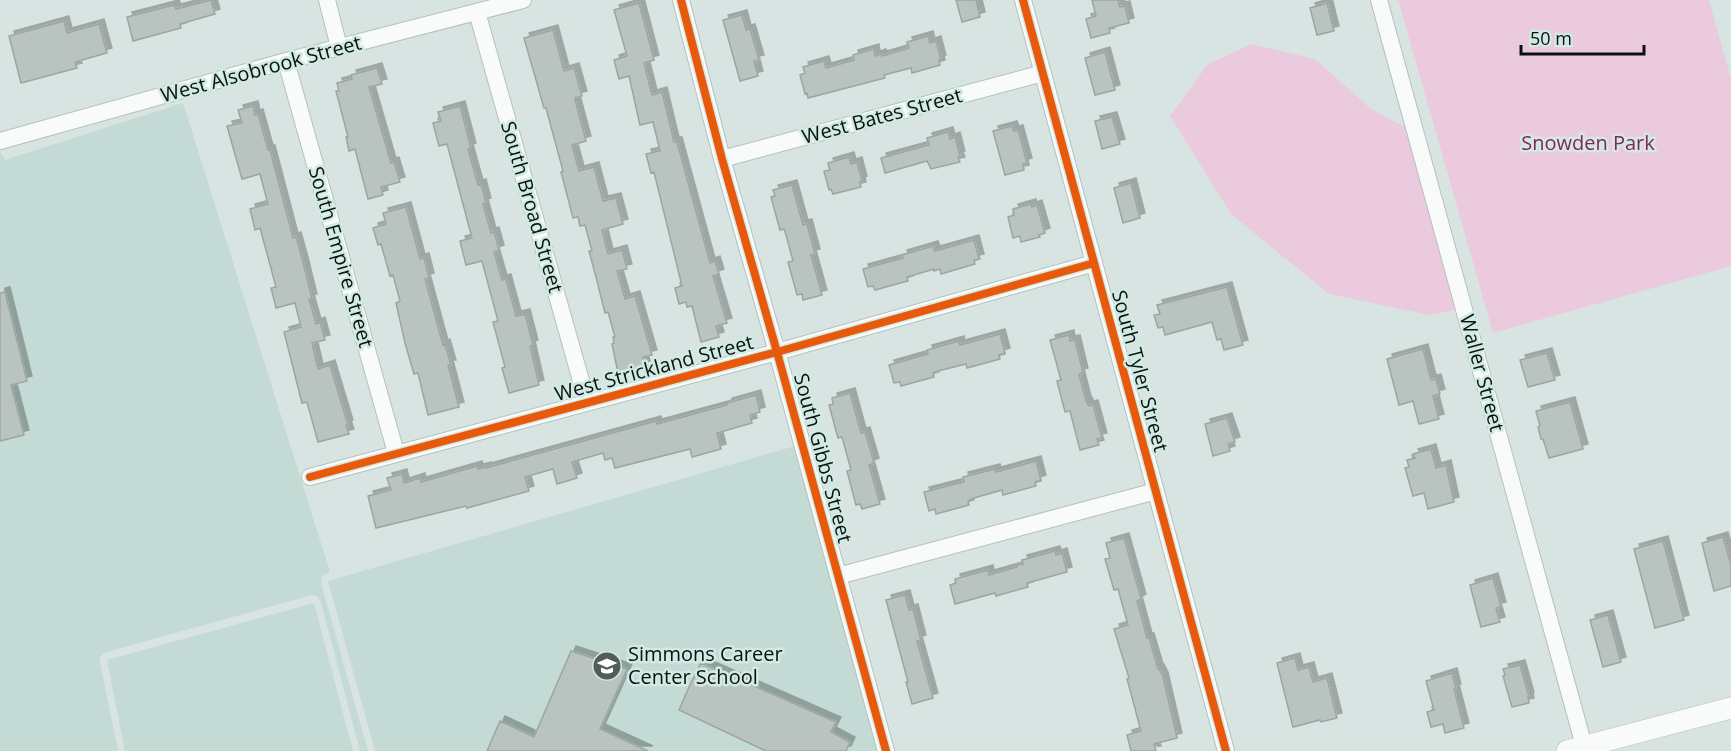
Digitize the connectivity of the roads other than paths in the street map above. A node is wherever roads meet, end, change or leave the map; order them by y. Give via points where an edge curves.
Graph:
1 (327, 0) edge
2 (523, 0) edge
3 (681, 0) edge
4 (1023, 0) edge
5 (1379, 0) edge
6 (477, 12) junction
7 (339, 47) junction
8 (286, 61) junction
9 (1043, 73) junction
10 (0, 141) edge
11 (722, 159) junction
12 (1094, 263) junction
13 (777, 352) junction
14 (587, 402) junction
15 (396, 453) junction
16 (310, 477) dead end
17 (1156, 490) junction
18 (838, 576) junction
19 (1731, 708) edge
20 (1575, 749) edge
21 (886, 751) edge
22 (1226, 751) edge

1 - 7 street
2 - 6 street, West Alsobrook Street
3 - 11 street, South Gibbs Street
4 - 9 street, South Tyler Street
5 - 20 street, Waller Street
6 - 7 street, West Alsobrook Street
6 - 14 street, South Broad Street
7 - 8 street, West Alsobrook Street
8 - 10 street, West Alsobrook Street
8 - 15 street, South Empire Street
9 - 11 street, West Bates Street
9 - 12 street, South Tyler Street
11 - 13 street, South Gibbs Street
12 - 13 street, West Strickland Street
12 - 17 street, South Tyler Street
13 - 14 street, West Strickland Street
13 - 18 street, South Gibbs Street
14 - 15 street, West Strickland Street
15 - 16 street
17 - 18 street
17 - 22 street, South Tyler Street
18 - 21 street, South Gibbs Street
19 - 20 street

